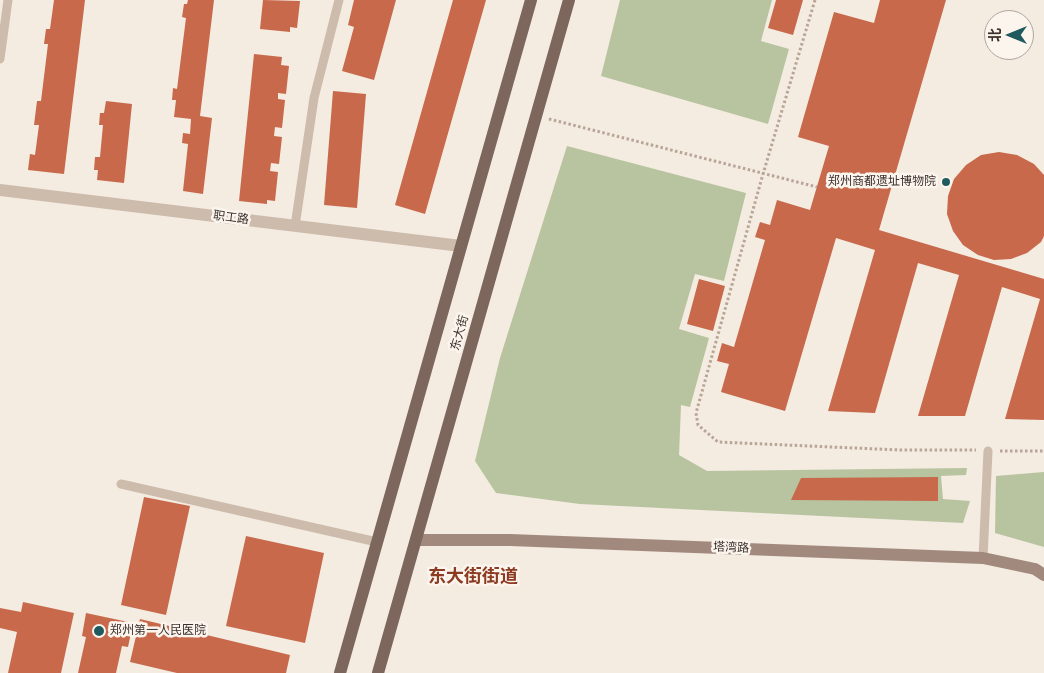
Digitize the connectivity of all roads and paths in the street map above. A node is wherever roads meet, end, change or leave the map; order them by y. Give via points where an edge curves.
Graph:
1 (8, 0) edge
2 (339, 0) edge
3 (532, 0) edge
4 (570, 0) edge
5 (816, 0) edge
6 (0, 59) edge
7 (537, 116) junction
8 (763, 174) junction
9 (817, 187) dead end
10 (0, 190) edge
11 (295, 226) junction
12 (461, 246) junction
13 (988, 451) junction
14 (1044, 451) edge
15 (121, 484) dead end
16 (416, 540) junction
17 (377, 542) junction
18 (983, 558) junction
19 (1044, 575) edge
20 (340, 673) edge
21 (378, 673) edge

1 - 6 lane
2 - 11 lane via 314,98
3 - 12 main road, 东大街
4 - 7 main road, 东大街
5 - 8 path
7 - 8 path
7 - 16 main road, 东大街
8 - 9 path
8 - 13 path via 696,413 698,425 718,442
10 - 11 street, 职工路
11 - 12 street, 职工路
12 - 17 main road, 东大街
13 - 14 path
13 - 18 lane
15 - 17 lane
16 - 18 street, 塔湾路 via 510,540
16 - 21 main road, 东大街
17 - 20 main road, 东大街
18 - 19 street, 塔湾路 via 1035,569

